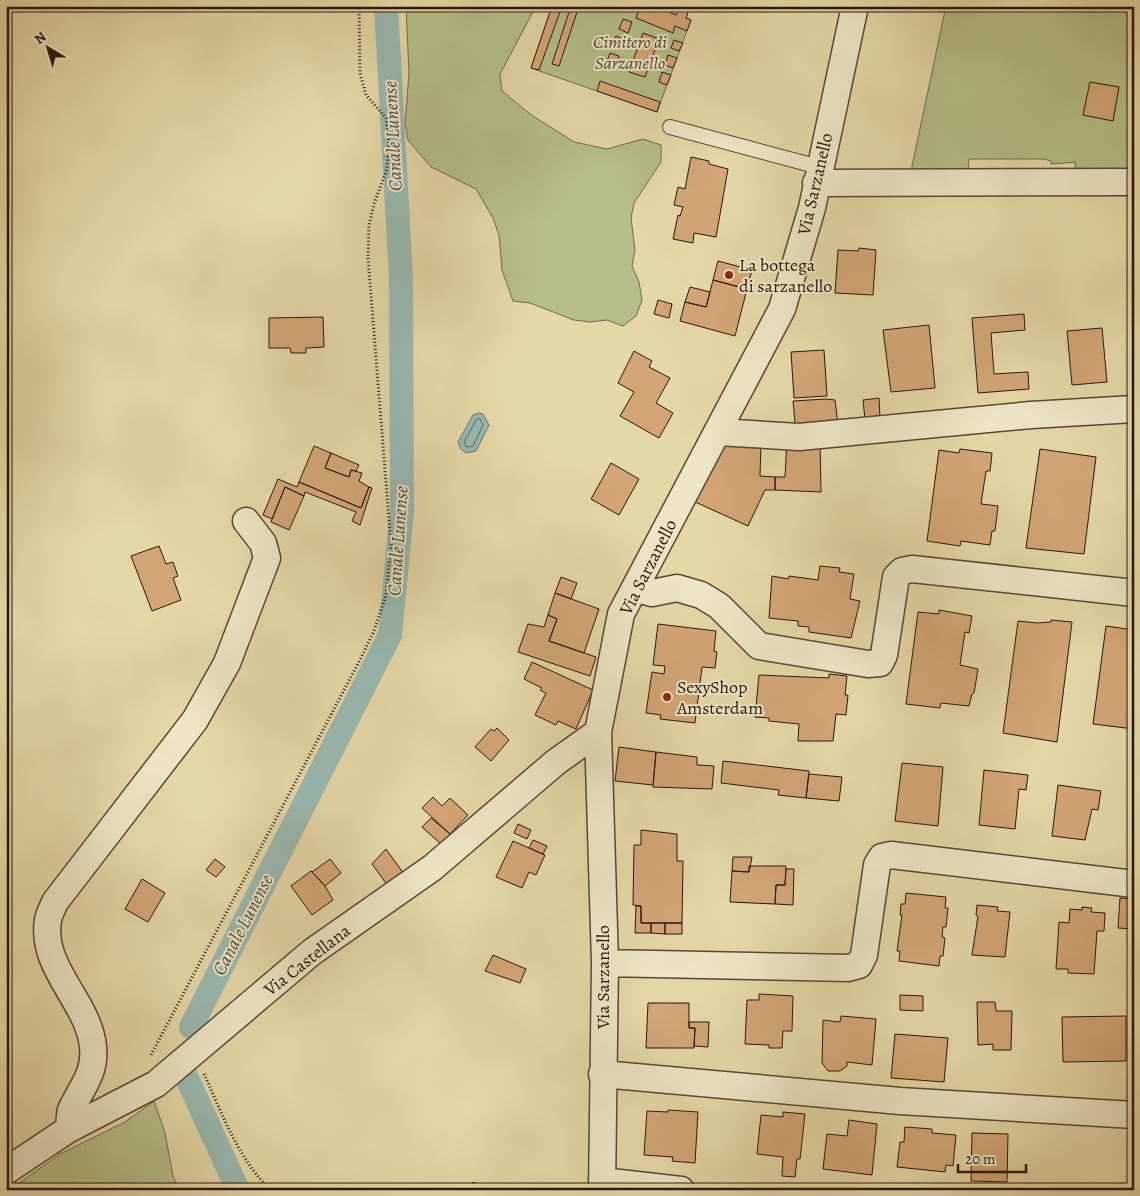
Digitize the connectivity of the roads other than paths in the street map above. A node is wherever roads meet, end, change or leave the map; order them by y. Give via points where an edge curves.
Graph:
1 (855, 6) edge
2 (670, 127) dead end
3 (817, 176) junction
4 (1134, 182) edge
5 (1134, 409) edge
6 (718, 432) junction
7 (246, 520) dead end
8 (635, 588) junction
9 (1134, 593) edge
10 (598, 732) junction
11 (1134, 884) edge
12 (605, 963) junction
13 (602, 1074) junction
14 (1134, 1115) edge
15 (69, 1129) junction
16 (6, 1172) edge
17 (602, 1185) edge
18 (682, 1190) edge

1 - 3 street, Via Sarzanello
2 - 3 lane
3 - 4 street
3 - 6 street, Via Sarzanello via 812,208 782,309
5 - 6 street via 1031,415 799,437
6 - 8 street, Via Sarzanello
7 - 15 street via 263,543 267,558 227,663 195,720 55,902 48,919 52,955 90,1030 93,1047 94,1064 70,1112
8 - 9 street via 652,593 677,588 701,595 719,606 759,646 868,664 880,662 884,655 896,577 902,570
8 - 10 street, Via Sarzanello via 621,614
10 - 12 street, Via Sarzanello
10 - 15 street, Via Castellana via 556,762 432,868 312,952 156,1084
11 - 12 street via 882,856 877,865 864,955 859,965 848,968
12 - 13 street, Via Sarzanello
13 - 14 street via 900,1101
13 - 17 street, Via Sarzanello
15 - 16 street, Via Castellana
17 - 18 street

